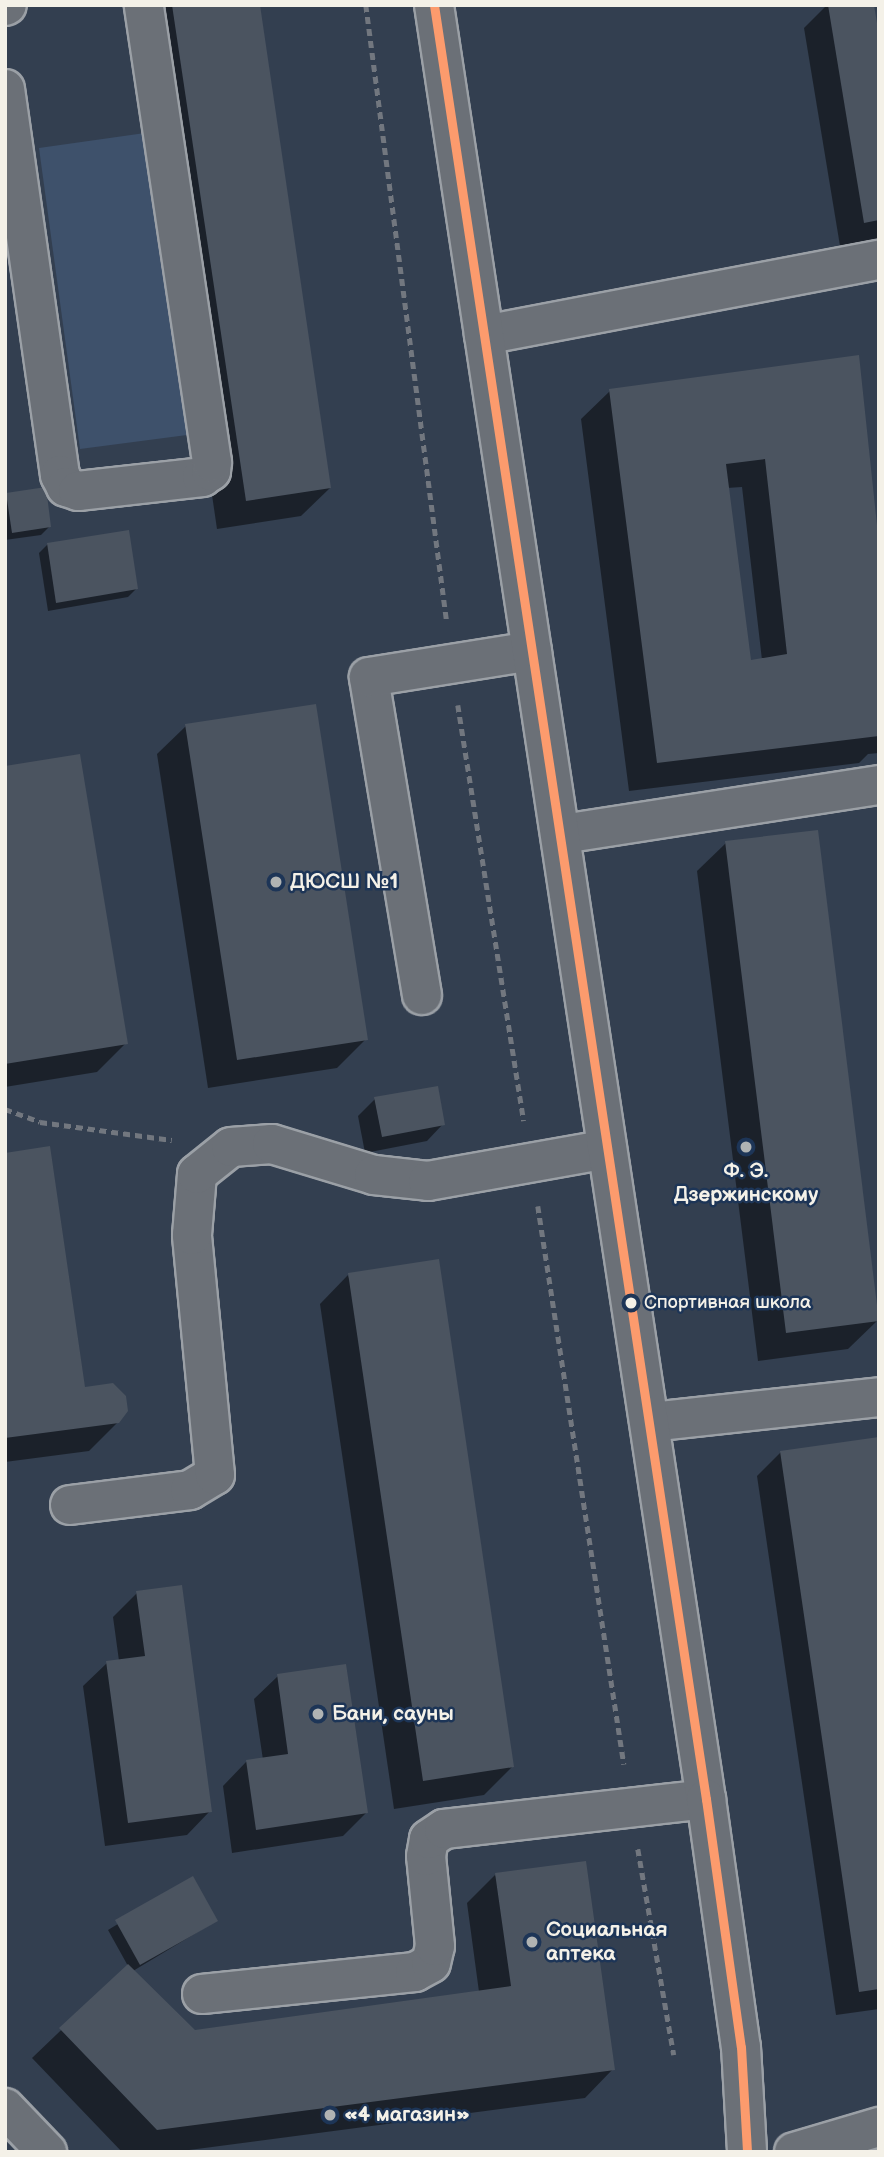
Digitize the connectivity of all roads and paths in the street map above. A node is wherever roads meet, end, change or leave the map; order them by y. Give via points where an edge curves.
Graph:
1 (144, 5) edge
2 (366, 5) edge
3 (435, 5) edge
4 (5, 89) edge
5 (879, 260) edge
6 (484, 335) junction
7 (532, 651) junction
8 (453, 663) junction
9 (879, 785) edge
10 (562, 834) junction
11 (422, 995) dead end
12 (5, 1109) edge
13 (230, 1147) junction
14 (607, 1149) junction
15 (531, 1163) junction
16 (879, 1397) edge
17 (650, 1422) junction
18 (70, 1505) dead end
19 (706, 1800) junction
20 (631, 1808) junction
21 (202, 1994) dead end
22 (674, 2055) dead end
23 (5, 2108) edge
24 (879, 2127) edge
25 (47, 2152) edge
26 (747, 2152) edge
27 (794, 2152) edge

1 - 4 main road via 212,462 211,471 202,477 78,491 66,487 60,475
2 - 8 path
3 - 6 main road
5 - 6 main road
6 - 7 main road
7 - 8 main road
7 - 10 main road
8 - 11 main road via 369,677
8 - 15 path via 472,812
9 - 10 main road
10 - 14 main road
12 - 13 path via 40,1122
13 - 15 main road via 272,1144 374,1175 428,1181
13 - 18 main road via 197,1174 192,1235 215,1475 190,1490
14 - 15 main road
14 - 17 main road
15 - 20 path
16 - 17 main road
17 - 19 main road
19 - 20 main road
19 - 26 main road via 741,2047
20 - 21 main road via 444,1829 429,1839 426,1856 435,1946 431,1963 415,1972
20 - 22 path
23 - 25 main road
24 - 27 main road

